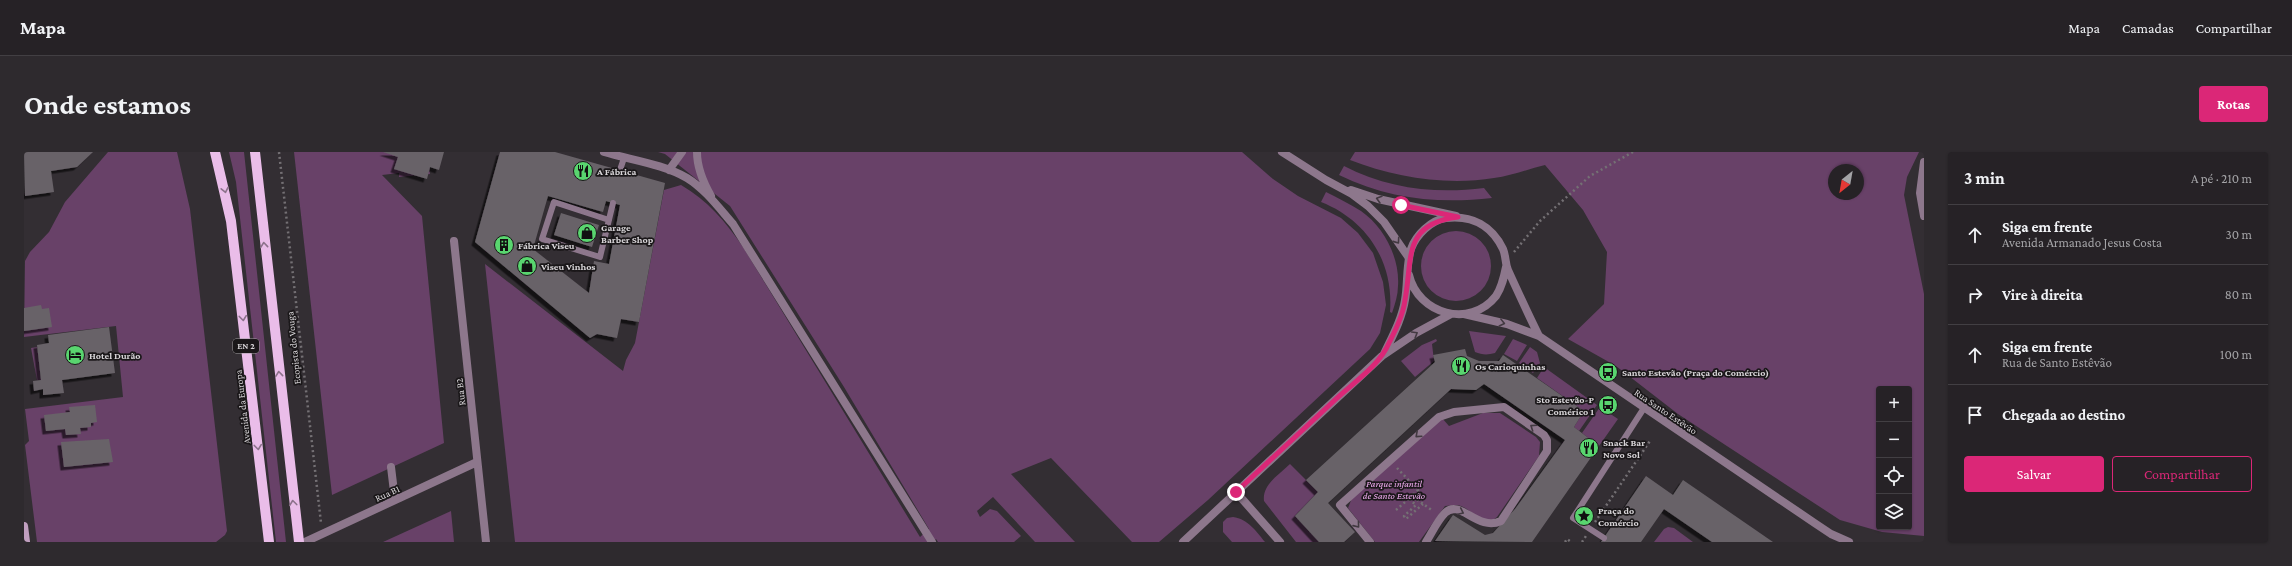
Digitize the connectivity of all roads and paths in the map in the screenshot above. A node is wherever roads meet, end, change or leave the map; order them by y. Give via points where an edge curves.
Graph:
1 (215, 152) edge
2 (255, 152) edge
3 (279, 152) edge
4 (604, 152) edge
5 (682, 152) edge
6 (697, 152) edge
7 (1282, 152) edge
8 (1633, 152) edge
9 (624, 158) junction
10 (1924, 162) edge
11 (620, 170) dead end
12 (669, 170) junction
13 (1326, 180) junction
14 (613, 203) dead end
15 (717, 206) junction
16 (1924, 216) edge
17 (1458, 217) junction
18 (609, 220) junction
19 (454, 241) dead end
20 (1409, 258) junction
21 (1505, 263) junction
22 (1408, 270) junction
23 (1451, 314) junction
24 (1464, 314) junction
25 (1539, 336) junction
26 (1382, 356) junction
27 (1644, 408) junction
28 (1650, 441) dead end
29 (1390, 460) junction
30 (477, 462) junction
31 (391, 468) dead end
32 (1236, 492) junction
33 (1412, 496) junction
34 (1409, 499) junction
35 (395, 500) junction
36 (1423, 504) junction
37 (1396, 510) dead end
38 (1442, 517) junction
39 (24, 526) edge
40 (1590, 529) junction
41 (322, 534) junction
42 (269, 537) edge
43 (1604, 538) dead end
44 (1845, 541) edge
45 (26, 542) edge
46 (263, 542) edge
47 (298, 542) edge
48 (306, 542) edge
49 (486, 542) edge
50 (932, 542) edge
51 (1183, 542) edge
52 (1280, 542) edge
53 (1370, 542) edge
54 (1426, 542) edge
55 (1564, 542) edge
56 (1571, 542) edge
57 (1582, 542) edge

1 -> 42 main road, Avenida da Europa / EN 2 via 232,220
47 -> 2 main road
3 - 41 path, Ecopista do Vouga
4 - 9 street
5 - 12 street
6 - 15 street via 703,182
7 - 13 street
8 - 21 path via 1590,176 1540,221
9 - 11 lane
9 - 12 street
10 - 16 street via 1920,193
12 - 15 street via 687,178
17 -> 13 street via 1378,199
13 -> 20 street via 1368,206 1384,222
14 - 18 lane
15 - 50 street via 747,246
17 - 20 street via 1430,225 1419,235
17 - 21 street via 1486,226 1497,237 1504,251
18 - 18 lane via 600,257 542,239 554,202
19 - 30 street, Rua B2
20 - 22 street
21 - 24 street via 1503,282 1496,296 1484,307
21 - 25 street
22 - 23 street via 1416,292 1425,303
22 - 26 street via 1405,301 1400,318
23 - 24 street
26 -> 23 street
24 -> 25 street, Rua Santo Estêvão via 1507,324
25 - 27 street, Rua Santo Estêvão
26 - 32 street
27 - 40 lane via 1573,518
27 - 44 street, Rua Santo Estêvão
28 - 40 path
29 - 33 path via 1418,490
38 -> 29 street via 1449,510 1456,508 1485,524 1501,521 1547,451 1547,440 1544,435 1504,407 1454,412 1439,416
29 -> 53 street via 1340,505
30 - 35 street, Rua B1
30 - 49 street, Rua B2
31 - 35 street
32 - 51 street
32 - 52 street
33 - 34 path
33 - 36 path
34 - 36 path via 1416,505 1404,516 1406,519
34 - 37 path
35 - 41 street, Rua B1
36 - 38 path
38 - 54 street
39 - 45 main road
40 - 43 lane
40 - 57 path
41 - 48 street, Rua B1
42 - 46 main road
55 - 56 path via 1566,539

